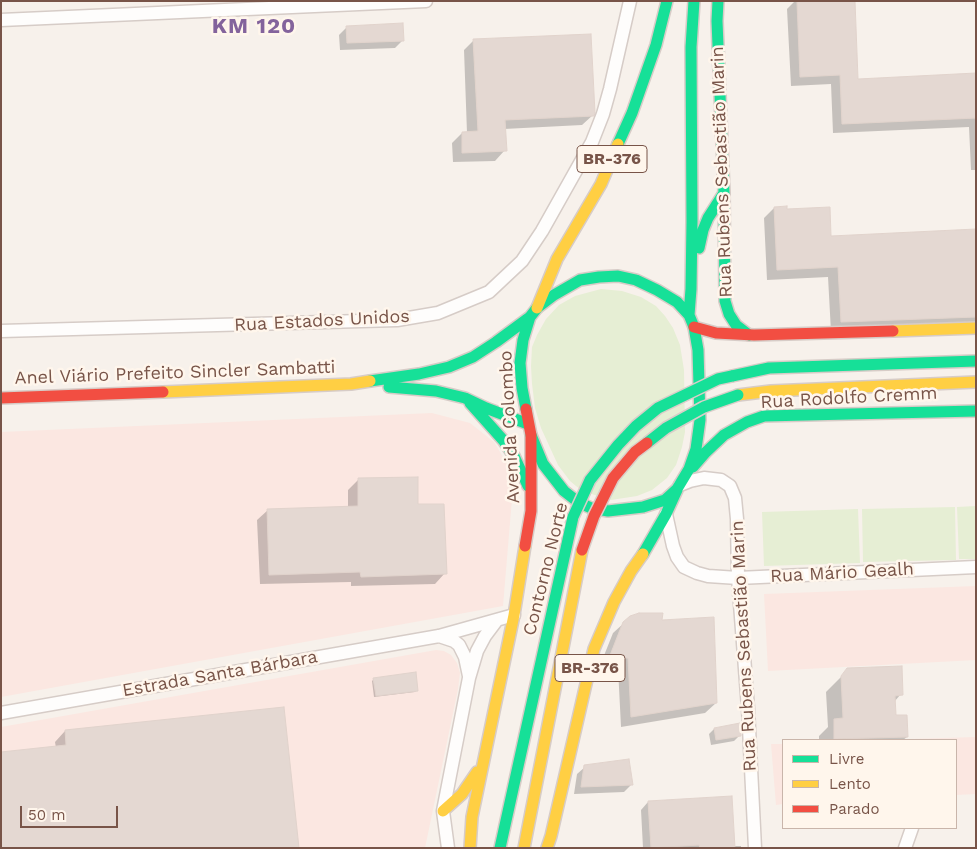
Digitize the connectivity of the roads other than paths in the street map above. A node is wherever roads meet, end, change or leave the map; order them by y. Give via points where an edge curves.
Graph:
1 (426, 1) edge
2 (630, 1) edge
3 (667, 1) edge
4 (694, 1) edge
5 (718, 1) edge
6 (1, 20) edge
7 (724, 193) junction
8 (691, 289) junction
9 (534, 313) junction
10 (689, 315) junction
11 (694, 327) junction
12 (976, 328) edge
13 (1, 331) edge
14 (749, 335) junction
15 (976, 360) edge
16 (976, 382) edge
17 (351, 384) junction
18 (1, 398) edge
19 (465, 398) junction
20 (976, 411) edge
21 (528, 424) junction
22 (531, 436) junction
23 (683, 483) junction
24 (532, 497) junction
25 (666, 514) junction
26 (976, 566) edge
27 (738, 578) junction
28 (514, 615) junction
29 (497, 620) junction
30 (439, 636) junction
31 (469, 678) junction
32 (1, 713) edge
33 (485, 758) junction
34 (443, 812) junction
35 (472, 817) junction
36 (912, 829) edge
37 (548, 846) edge
38 (448, 848) edge
39 (461, 848) edge
40 (470, 848) edge
41 (500, 848) edge
42 (524, 848) edge
43 (755, 848) edge
44 (905, 848) edge

1 - 6 street
2 - 13 street, Rua Estados Unidos via 610,89 592,142 522,261 489,292 438,313 397,320
3 - 9 main road, Avenida Colombo / BR-376 via 656,45 632,113 601,184 558,259
4 - 8 main road, BR-376 via 691,47
5 - 7 main road, Rua Rubens Sebastião Marin via 716,21
7 - 8 main road via 703,230
7 - 14 main road, Rua Rubens Sebastião Marin via 725,302 736,325
8 - 10 main road, BR-376
9 - 10 main road, Anel Viário Prefeito Sincler Sambatti via 554,295 580,280 618,276 657,290 677,302
9 - 17 main road, Anel Viário Prefeito Sincler Sambatti via 473,357 449,367
9 - 21 main road, Avenida Colombo / BR-376 via 523,340 520,363
10 - 11 main road, BR-376
11 - 14 main road via 716,333
11 - 23 main road, BR-376 via 698,350 700,420 696,449
12 - 14 main road
15 - 41 main road, Contorno Norte / BR-376, bridge via 769,368 718,380 696,389 658,408 636,426 590,480 573,517
16 - 42 main road, Contorno Norte / BR-376, bridge via 738,395 704,407 666,428 635,452 614,478 594,516 582,550
17 - 18 main road, Anel Viário Prefeito Sincler Sambatti
17 - 19 main road, Anel Viário Prefeito Sincler Sambatti via 436,391
19 - 21 main road, Anel Viário Prefeito Sincler Sambatti
19 - 24 main road via 514,456
20 - 23 main road, Rua Rodolfo Cremm via 764,416 724,435 706,452
21 - 22 main road, Avenida Colombo / BR-376
22 - 23 main road via 543,464 564,492 591,508 608,511 643,507 665,500
22 - 24 main road, Avenida Colombo / BR-376
23 - 25 main road, BR-376
23 - 27 street, Rua Rubens Sebastião Marin via 704,478 721,480 730,486 736,508
24 - 28 main road, Avenida Colombo / BR-376
25 - 27 street, Rua Mário Gealh via 673,546 684,567 708,576
25 - 37 main road, BR-376 via 614,602 594,649
26 - 27 street, Rua Mário Gealh
27 - 43 street, Rua Rubens Sebastião Marin
28 - 29 street, Estrada Santa Bárbara
28 - 33 main road, Avenida Colombo / BR-376
29 - 30 street, Estrada Santa Bárbara
29 - 31 street via 485,636
30 - 31 street via 454,640 459,645
30 - 32 street, Estrada Santa Bárbara
31 - 34 street
33 - 34 main road via 462,794
33 - 35 main road, Avenida Colombo / BR-376
34 - 38 street
35 - 39 main road
35 - 40 main road
36 - 44 street

